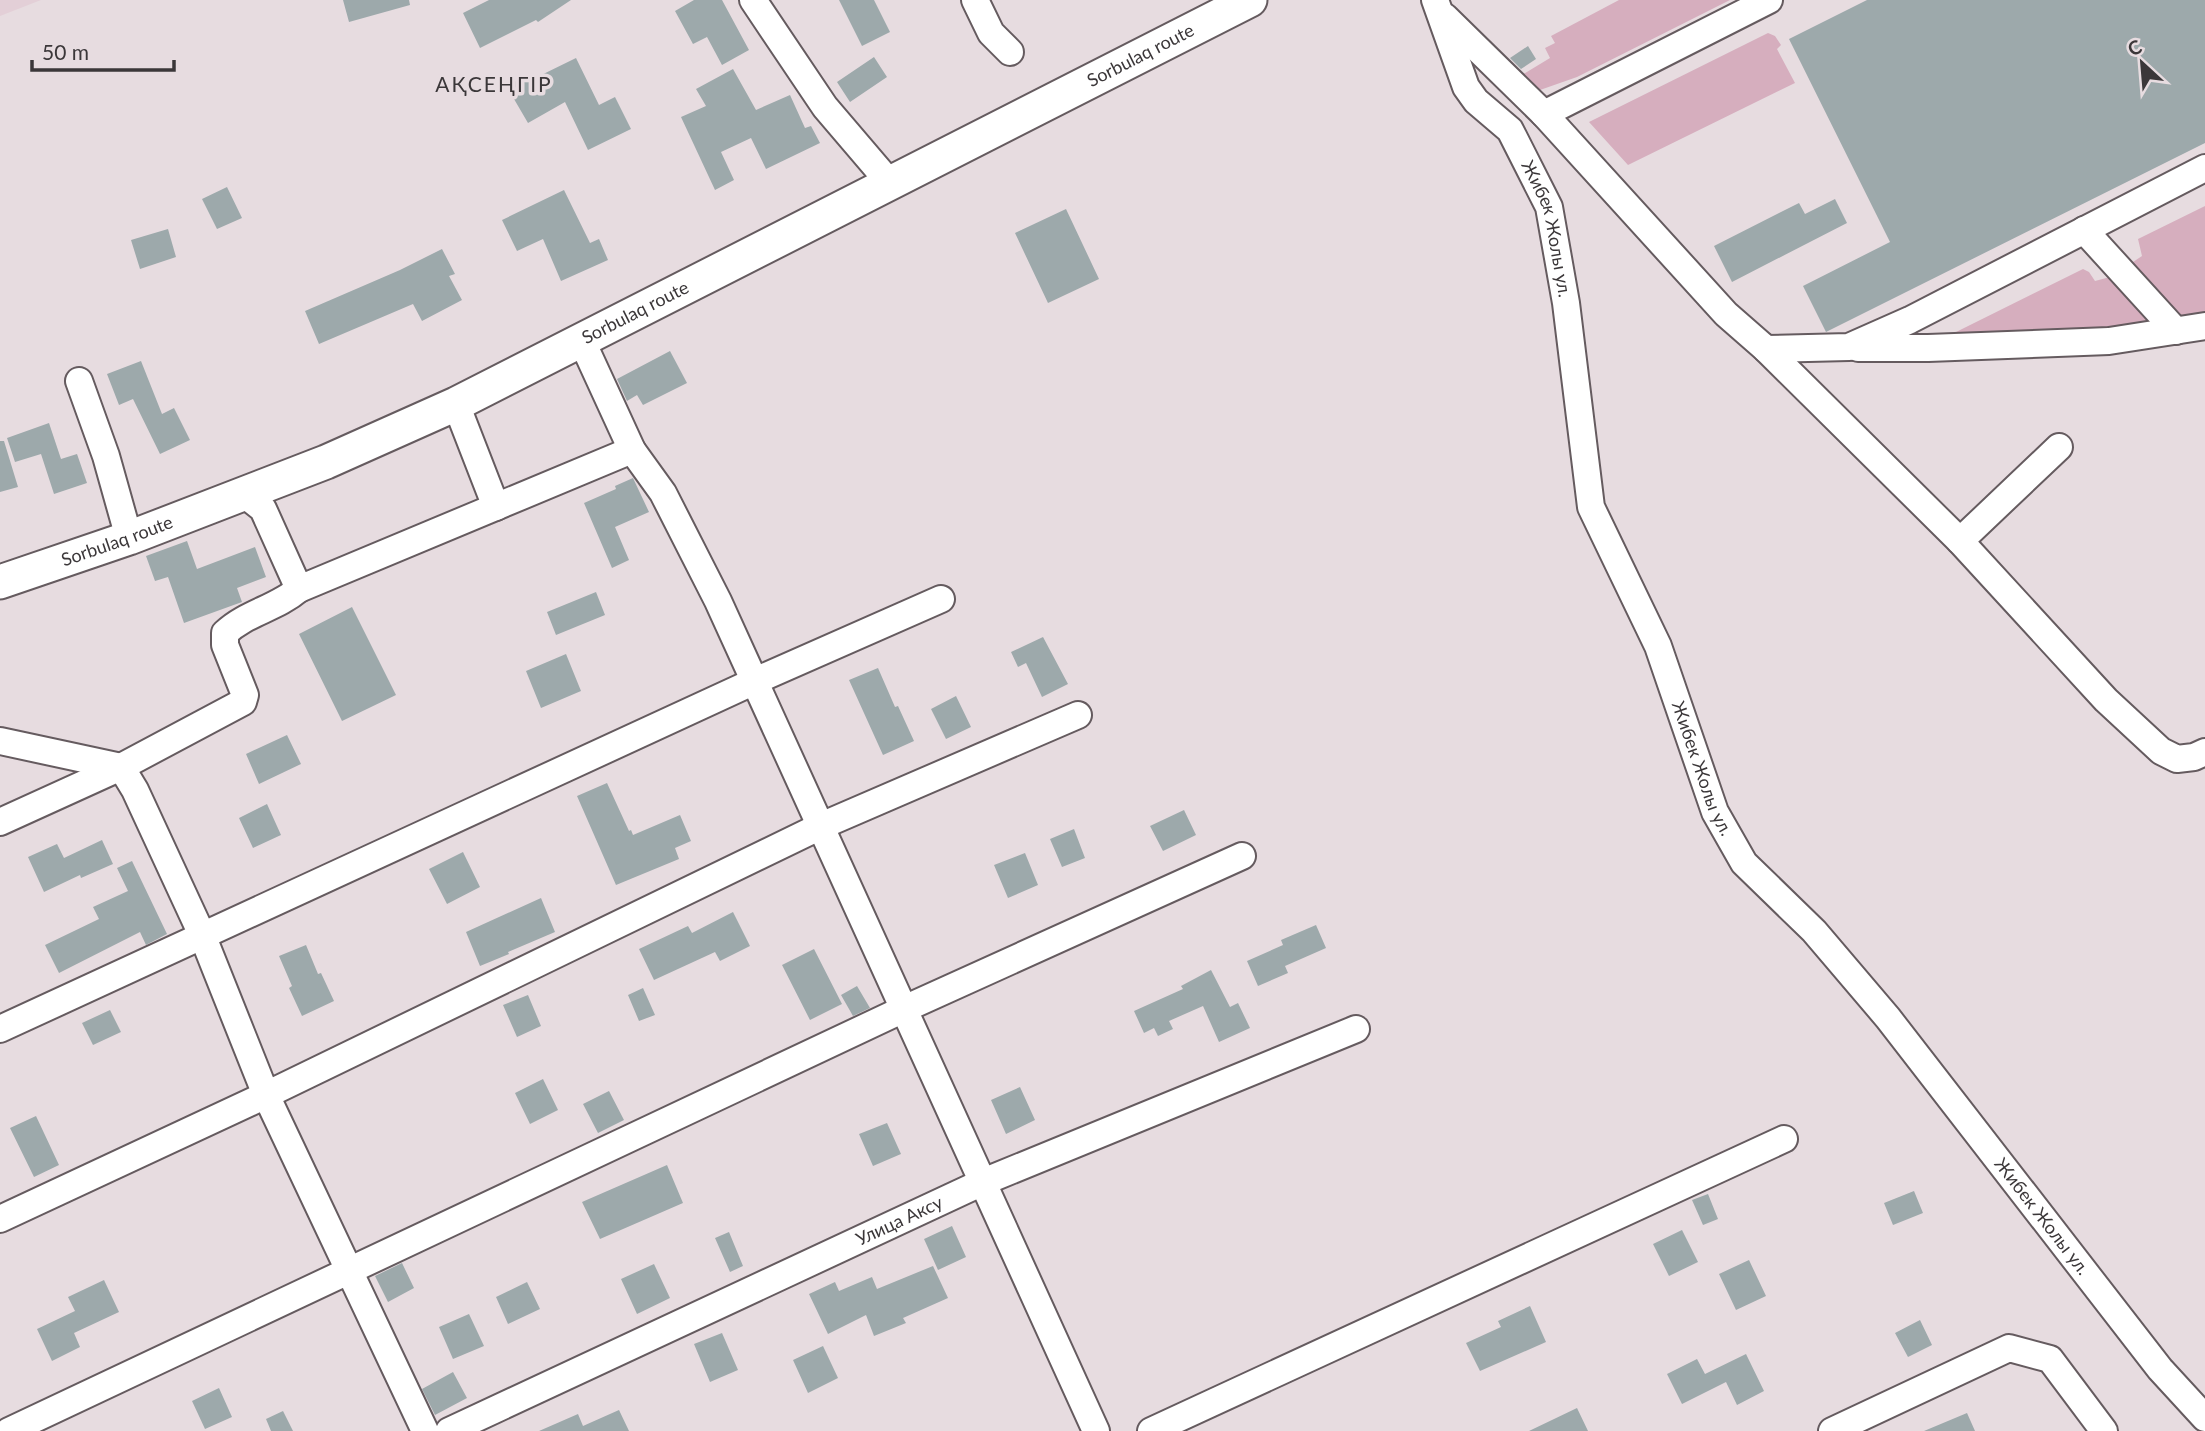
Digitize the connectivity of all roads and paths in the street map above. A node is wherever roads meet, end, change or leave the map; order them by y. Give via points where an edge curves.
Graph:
1 (753, 0) edge
2 (975, 0) edge
3 (1250, 0) edge
4 (1769, 0) edge
5 (1438, 6) edge
6 (1010, 52) dead end
7 (1544, 114) junction
8 (2205, 168) edge
9 (889, 182) junction
10 (2084, 230) junction
11 (2205, 326) edge
12 (2176, 331) junction
13 (581, 338) junction
14 (1849, 347) junction
15 (1766, 349) junction
16 (79, 381) dead end
17 (456, 404) junction
18 (2059, 447) dead end
19 (632, 450) junction
20 (244, 494) junction
21 (496, 507) junction
22 (130, 538) junction
23 (1960, 541) junction
24 (0, 582) edge
25 (299, 589) junction
26 (941, 599) dead end
27 (755, 681) junction
28 (1078, 715) dead end
29 (0, 741) edge
30 (2205, 752) edge
31 (121, 767) junction
32 (0, 822) edge
33 (821, 826) junction
34 (1242, 856) dead end
35 (203, 937) junction
36 (904, 1009) junction
37 (0, 1029) edge
38 (1356, 1030) dead end
39 (266, 1095) junction
40 (1784, 1139) dead end
41 (983, 1182) junction
42 (0, 1219) edge
43 (348, 1271) junction
44 (2205, 1418) edge
45 (9, 1431) edge
46 (425, 1431) edge
47 (449, 1431) edge
48 (1096, 1431) edge
49 (1151, 1431) edge
50 (1832, 1431) edge
51 (2104, 1431) edge

1 - 9 street via 825,107
2 - 6 street via 992,33
3 - 9 main road, Sorbulaq route
4 - 7 street
5 - 7 street via 1483,57
5 - 44 street, Жибек Жолы ул. via 1466,88 1510,130 1549,208 1566,303 1591,507 1658,646 1715,812 1744,863 1814,931 1888,1018 2151,1358
7 - 15 street via 1726,314
8 - 10 street
9 - 13 main road, Sorbulaq route
10 - 12 street
10 - 14 street
11 - 12 street
12 - 14 street via 2109,341
13 - 17 main road, Sorbulaq route
13 - 19 street
14 - 15 street
15 - 23 street
16 - 22 street
17 - 20 main road, Sorbulaq route
17 - 21 street
18 - 23 street
19 - 21 street
19 - 27 street via 663,493
20 - 22 main road, Sorbulaq route
20 - 25 street via 262,509
21 - 25 street
22 - 24 main road, Sorbulaq route
23 - 30 street via 2106,700 2161,751 2178,759
25 - 31 street via 225,633 225,645 245,695 243,702
26 - 27 street
27 - 33 street
27 - 35 street
28 - 33 street
29 - 31 street
31 - 32 street
31 - 35 street
33 - 36 street
33 - 39 street
34 - 36 street
35 - 37 street
35 - 39 street
36 - 41 street
36 - 43 street
38 - 41 street, Улица Аксу
39 - 42 street
39 - 43 street
40 - 49 street
41 - 47 street, Улица Аксу
41 - 48 street
43 - 45 street
43 - 46 street
50 - 51 street via 2009,1348 2050,1359

